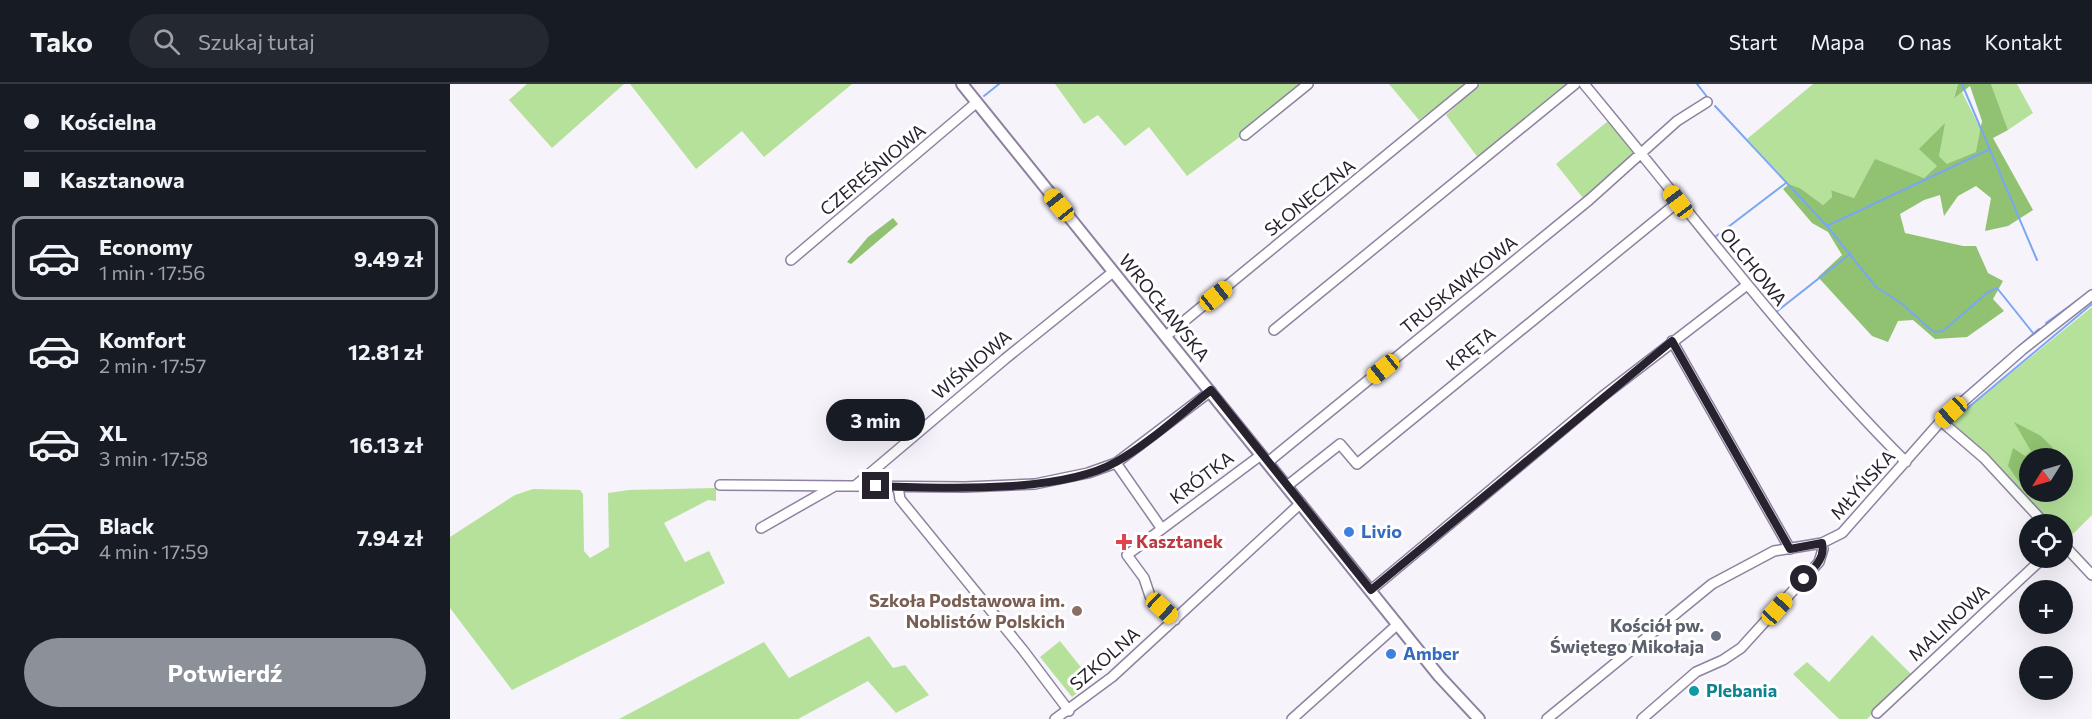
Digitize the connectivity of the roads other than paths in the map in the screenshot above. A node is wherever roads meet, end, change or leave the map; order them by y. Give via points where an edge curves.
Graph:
1 (962, 84) edge
2 (1308, 84) edge
3 (1473, 84) edge
4 (1575, 84) edge
5 (1584, 84) edge
6 (1707, 102) dead end
7 (976, 103) junction
8 (1245, 135) dead end
9 (1643, 155) junction
10 (1678, 202) junction
11 (791, 260) dead end
12 (1113, 272) junction
13 (1748, 285) junction
14 (2092, 295) edge
15 (1274, 330) dead end
16 (1166, 336) junction
17 (1672, 341) junction
18 (1211, 390) junction
19 (1941, 421) junction
20 (1265, 458) junction
21 (1906, 462) junction
22 (1116, 463) junction
23 (720, 485) dead end
24 (835, 486) junction
25 (855, 486) junction
26 (1287, 486) junction
27 (898, 487) junction
28 (1301, 503) junction
29 (2036, 514) edge
30 (761, 528) dead end
31 (1162, 529) junction
32 (1822, 543) junction
33 (1790, 549) junction
34 (2073, 555) edge
35 (2032, 568) edge
36 (2092, 575) edge
37 (1371, 590) junction
38 (1175, 620) junction
39 (1398, 624) junction
40 (1069, 711) junction
41 (1877, 713) dead end
42 (1055, 719) edge
43 (1292, 719) edge
44 (1479, 719) edge
45 (1547, 719) edge
46 (1642, 719) edge

1 - 7 street, WROCŁAWSKA
2 - 8 street
3 - 16 street, SŁONECZNA
4 - 15 street
5 - 9 street, OLCHOWA
6 - 9 street, TRUSKAWKOWA via 1677,121
7 - 11 street, CZEREŚNIOWA
7 - 12 street, WROCŁAWSKA
9 - 10 street, OLCHOWA
9 - 20 street, TRUSKAWKOWA
10 - 13 street, OLCHOWA
10 - 26 street, KRĘTA via 1356,464 1340,444
12 - 16 street, WROCŁAWSKA
12 - 25 street, WIŚNIOWA
13 - 17 street
13 - 21 street, OLCHOWA via 1843,398
14 - 19 street, MŁYŃSKA
16 - 18 street, WROCŁAWSKA
17 - 33 street
17 - 37 street
18 - 20 street, WROCŁAWSKA
18 - 22 street
19 - 21 street, MŁYŃSKA
19 - 29 street via 1984,458
20 - 26 street, WROCŁAWSKA
20 - 31 street, KRÓTKA
21 - 32 street, MŁYŃSKA via 1852,524
22 - 27 street via 1035,484
22 - 31 street, KRÓTKA
23 - 24 street
24 - 25 street
24 - 30 street
25 - 27 street
26 - 28 street, WROCŁAWSKA
27 - 40 street via 900,499
28 - 37 street, WROCŁAWSKA
28 - 38 street, SZKOLNA
31 - 38 street, KRÓTKA via 1127,555 1144,578 1150,596
32 - 33 street, MŁYŃSKA
32 - 46 street via 1819,562 1750,640 1723,660 1696,672
33 - 45 street, MŁYŃSKA via 1774,552 1712,584
34 - 36 street
35 - 41 street, MALINOWA
37 - 39 street, WROCŁAWSKA
38 - 40 street, SZKOLNA
39 - 43 street
39 - 44 street, WROCŁAWSKA via 1438,676
40 - 42 street, SZKOLNA

